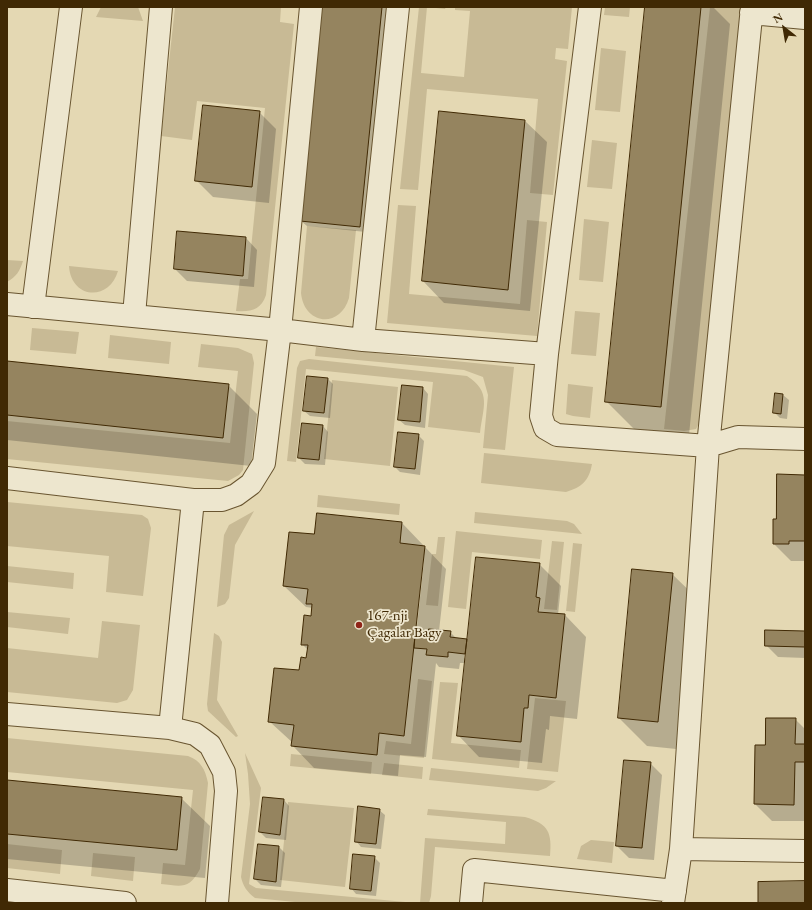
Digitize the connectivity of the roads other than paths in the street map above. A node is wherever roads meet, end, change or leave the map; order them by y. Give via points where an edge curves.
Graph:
1 (71, 7) edge
2 (161, 7) edge
3 (311, 7) edge
4 (398, 7) edge
5 (590, 7) edge
6 (751, 10) edge
7 (805, 18) edge
8 (7, 304) edge
9 (33, 308) junction
10 (134, 315) junction
11 (280, 330) junction
12 (363, 340) junction
13 (547, 354) junction
14 (805, 439) edge
15 (708, 446) junction
16 (7, 478) edge
17 (193, 500) junction
18 (7, 714) edge
19 (170, 728) junction
20 (681, 849) junction
21 (805, 852) edge
22 (7, 890) edge
23 (674, 897) edge
24 (55, 899) edge
25 (125, 903) edge
26 (218, 903) edge
27 (471, 903) edge

1 - 9 street
2 - 10 street
3 - 11 street
4 - 12 street
5 - 13 street
6 - 7 street
6 - 15 street
8 - 9 street
9 - 10 street
10 - 11 street
11 - 12 street
11 - 17 street via 264,463 252,484 236,495 222,500
12 - 13 street
13 - 15 street via 541,416 545,428 557,435
14 - 15 street via 738,437
15 - 20 street
16 - 17 street
17 - 19 street
18 - 19 street
19 - 26 street via 195,734 210,745 224,772 226,792
20 - 21 street
20 - 23 street
22 - 24 street
23 - 27 street via 474,870
24 - 25 street

